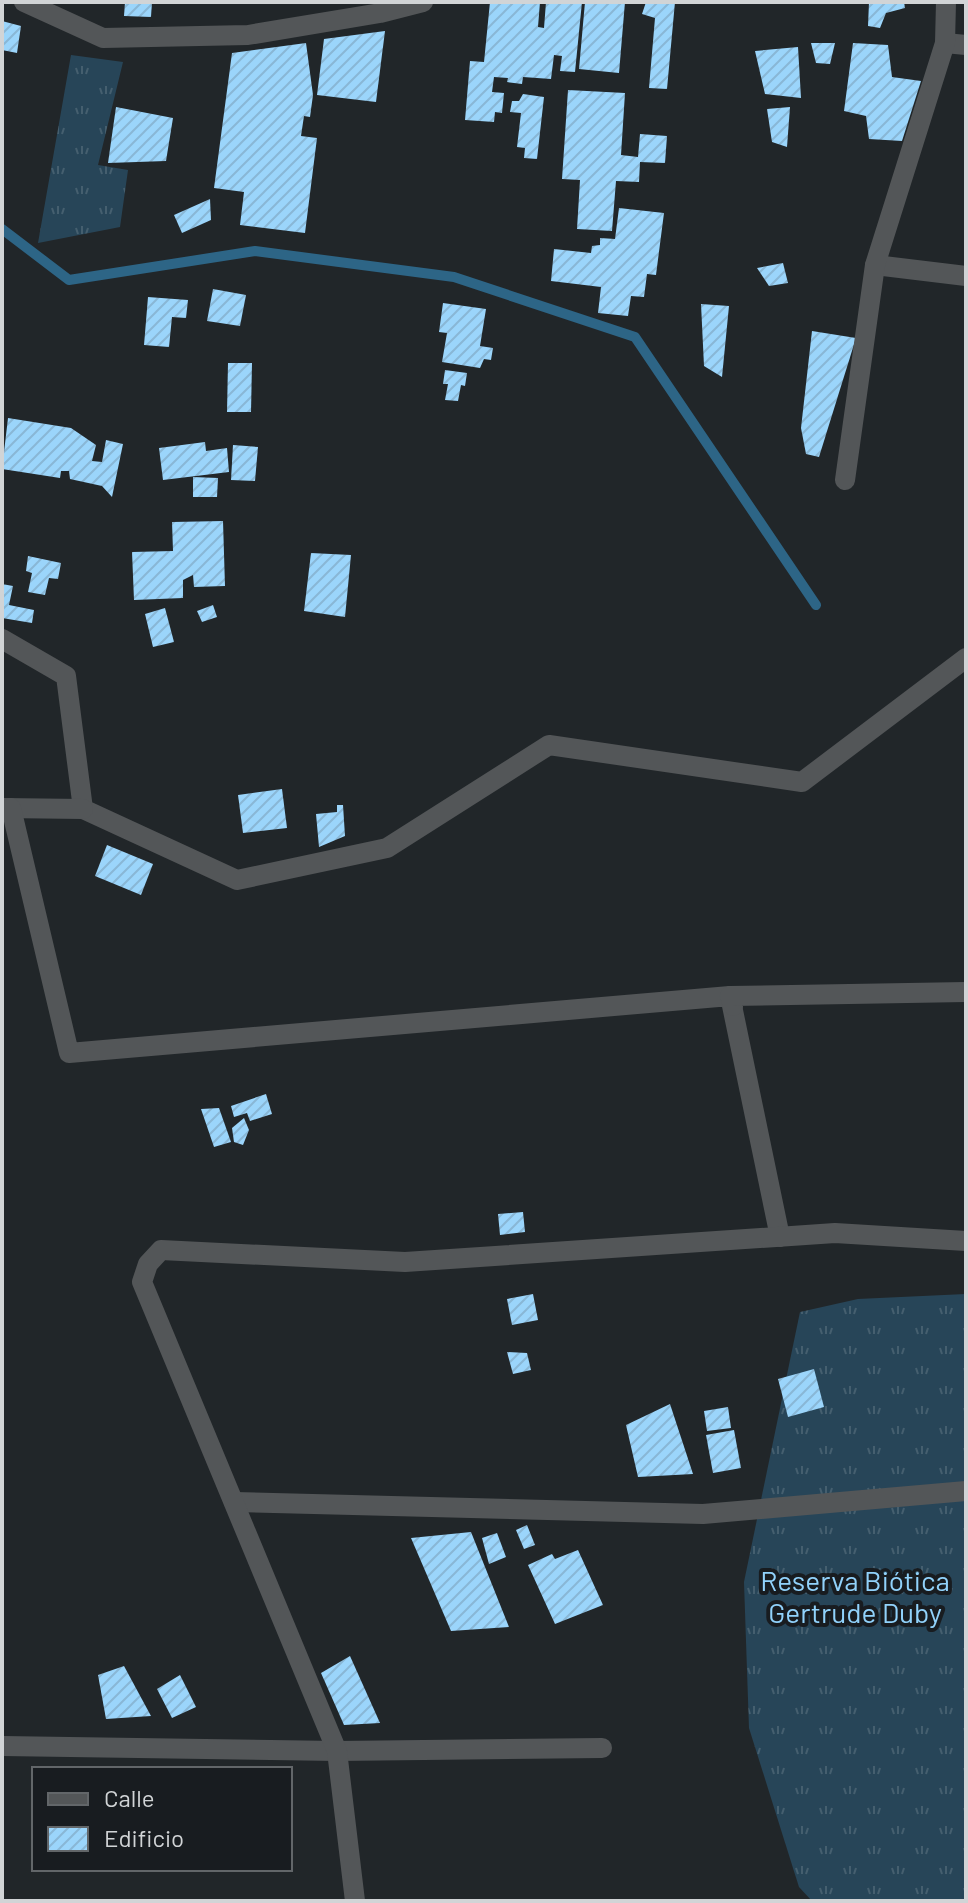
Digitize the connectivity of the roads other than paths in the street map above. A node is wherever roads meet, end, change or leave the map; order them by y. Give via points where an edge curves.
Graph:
1 (24, 2) edge
2 (423, 2) edge
3 (946, 2) edge
4 (945, 43) junction
5 (966, 45) edge
6 (875, 265) junction
7 (966, 276) edge
8 (845, 480) dead end
9 (2, 639) edge
10 (966, 658) edge
11 (6, 808) edge
12 (83, 809) junction
13 (966, 994) edge
14 (730, 996) junction
15 (780, 1237) junction
16 (966, 1241) edge
17 (966, 1491) edge
18 (234, 1502) junction
19 (2, 1746) edge
20 (602, 1748) dead end
21 (337, 1751) junction
22 (355, 1901) edge

1 - 2 street via 103,38 248,35
3 - 4 street
4 - 5 street
4 - 6 street
6 - 7 street
6 - 8 street
9 - 12 street via 66,676
10 - 12 street via 802,782 549,745 387,848 237,880
11 - 12 street
11 - 14 street via 69,1053
13 - 14 street
14 - 15 street
15 - 16 street via 835,1233
15 - 18 street via 405,1262 161,1250 148,1264 142,1282
17 - 18 street via 703,1514
18 - 21 street
19 - 21 street
20 - 21 street
21 - 22 street

